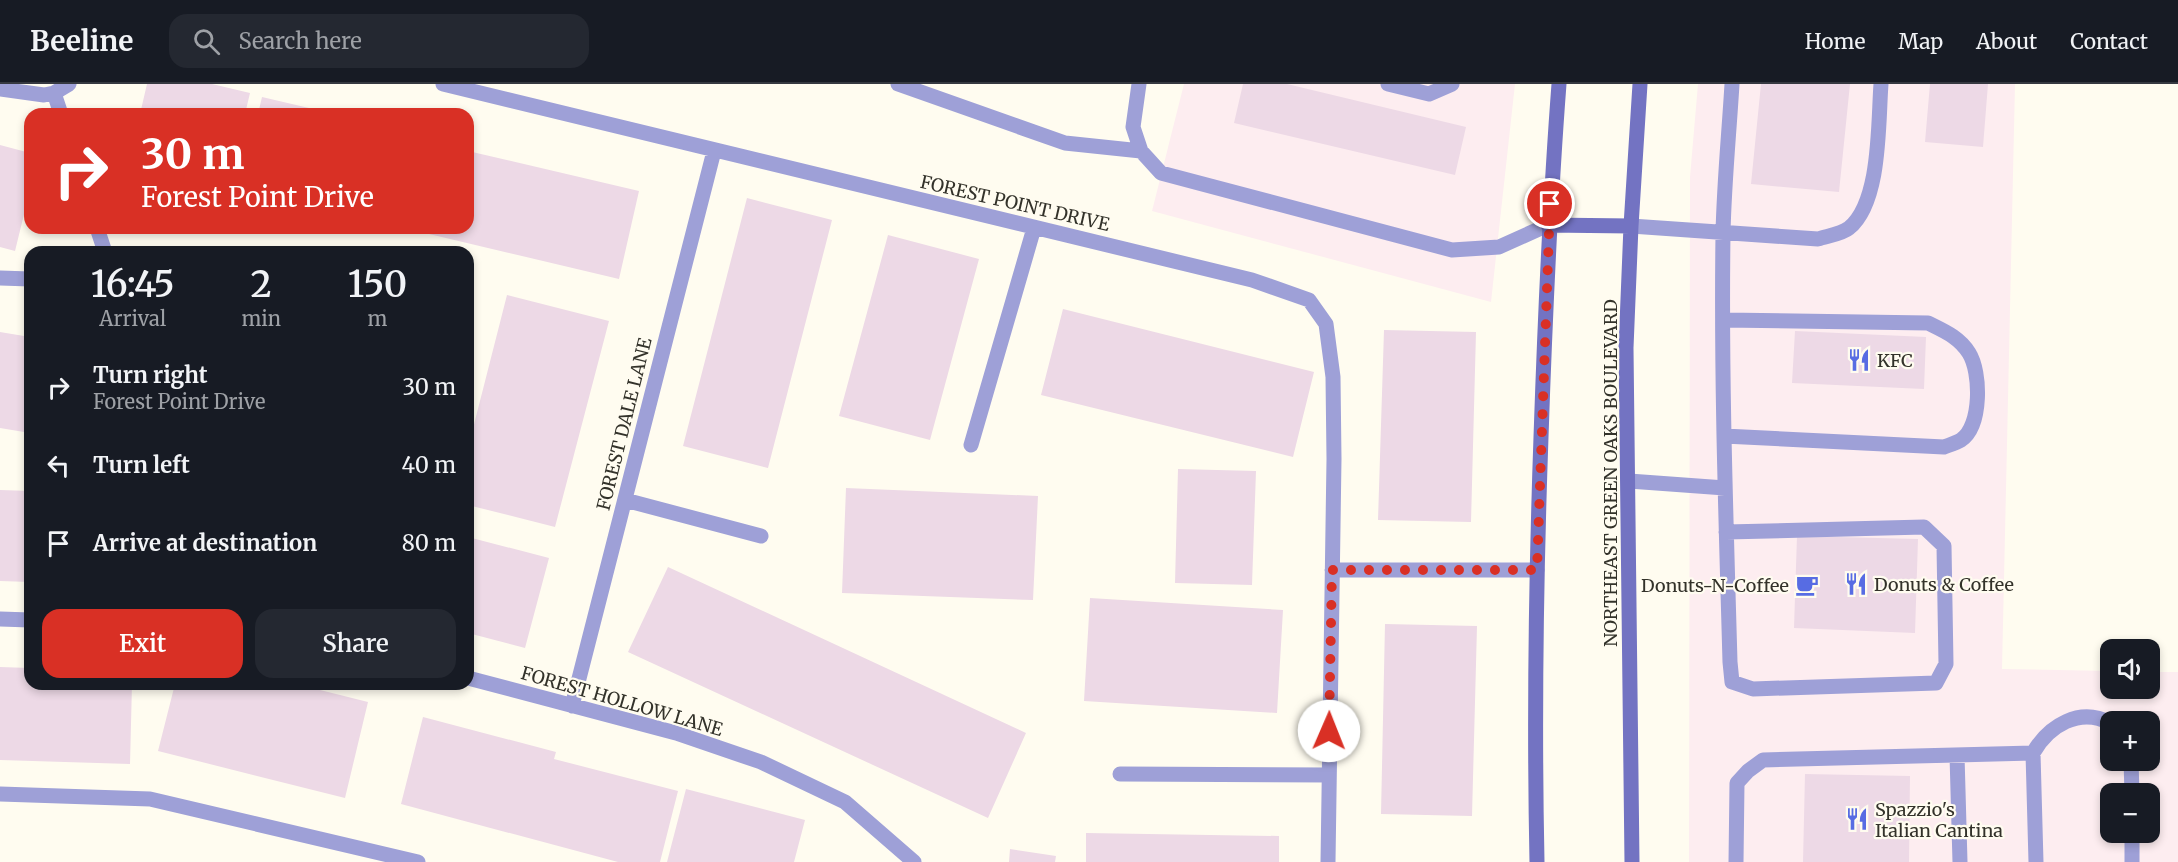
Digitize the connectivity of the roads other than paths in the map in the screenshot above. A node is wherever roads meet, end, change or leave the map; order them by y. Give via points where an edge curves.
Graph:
1 (69, 84) edge
2 (442, 84) edge
3 (898, 84) edge
4 (1139, 84) edge
5 (1389, 84) edge
6 (1452, 84) edge
7 (1559, 84) edge
8 (1640, 84) edge
9 (1732, 84) edge
10 (1881, 84) edge
11 (0, 89) edge
12 (54, 93) junction
13 (59, 108) edge
14 (714, 151) junction
15 (1141, 151) junction
16 (1548, 225) junction
17 (1631, 226) junction
18 (1034, 228) junction
19 (1723, 232) junction
20 (0, 278) edge
21 (24, 279) edge
22 (1724, 320) junction
23 (1724, 436) junction
24 (971, 445) dead end
25 (1629, 481) junction
26 (1725, 488) junction
27 (625, 500) junction
28 (1726, 532) junction
29 (761, 536) dead end
30 (1332, 570) junction
31 (1537, 570) junction
32 (0, 619) edge
33 (24, 620) edge
34 (474, 680) edge
35 (572, 706) junction
36 (2100, 718) edge
37 (2033, 753) junction
38 (1957, 755) junction
39 (1120, 774) dead end
40 (1329, 775) junction
41 (0, 794) edge
42 (2132, 843) edge
43 (905, 859) edge
44 (418, 862) edge
45 (1328, 862) edge
46 (1537, 862) edge
47 (1632, 862) edge
48 (1736, 862) edge
49 (1960, 862) edge
50 (2036, 862) edge
51 (2132, 862) edge

1 - 12 lane
2 - 14 lane, FOREST POINT DRIVE
3 - 15 lane via 1065,143
4 - 15 lane via 1133,127
5 - 6 lane via 1429,94
7 - 16 main road
8 - 17 main road, NORTHEAST GREEN OAKS BOULEVARD
9 - 19 lane
10 - 19 lane via 1875,165 1868,196 1860,217 1847,230 1818,238
11 - 12 lane
12 - 13 lane
14 - 18 lane, FOREST POINT DRIVE
14 - 27 lane, FOREST DALE LANE
15 - 16 lane via 1161,173 1452,250 1501,246
16 - 17 main road
16 - 31 main road
17 - 19 lane
17 - 25 main road, NORTHEAST GREEN OAKS BOULEVARD via 1626,348
18 - 24 lane
18 - 30 lane, FOREST POINT DRIVE via 1252,280 1309,300 1326,324 1333,377
19 - 22 lane
20 - 21 lane
22 - 23 lane
22 - 23 lane via 1928,323 1954,336 1970,353 1979,381 1974,421 1962,439 1944,447
23 - 26 lane
25 - 26 lane
25 - 47 main road, NORTHEAST GREEN OAKS BOULEVARD
26 - 28 lane
27 - 29 lane
27 - 35 lane, FOREST DALE LANE
28 - 28 lane via 1732,682 1753,689 1936,684 1946,664 1944,546 1924,527
30 - 31 lane
30 - 40 lane, FOREST POINT DRIVE
31 - 46 main road
32 - 33 lane
34 - 35 lane, FOREST HOLLOW LANE
35 - 43 lane, FOREST HOLLOW LANE via 676,733 761,762 845,802
36 - 37 lane via 2082,717 2056,725
37 - 38 lane
37 - 50 lane
38 - 48 lane via 1763,760 1737,783
38 - 49 lane
39 - 40 lane
40 - 45 lane, FOREST POINT DRIVE
41 - 44 lane via 150,800
42 - 51 lane

